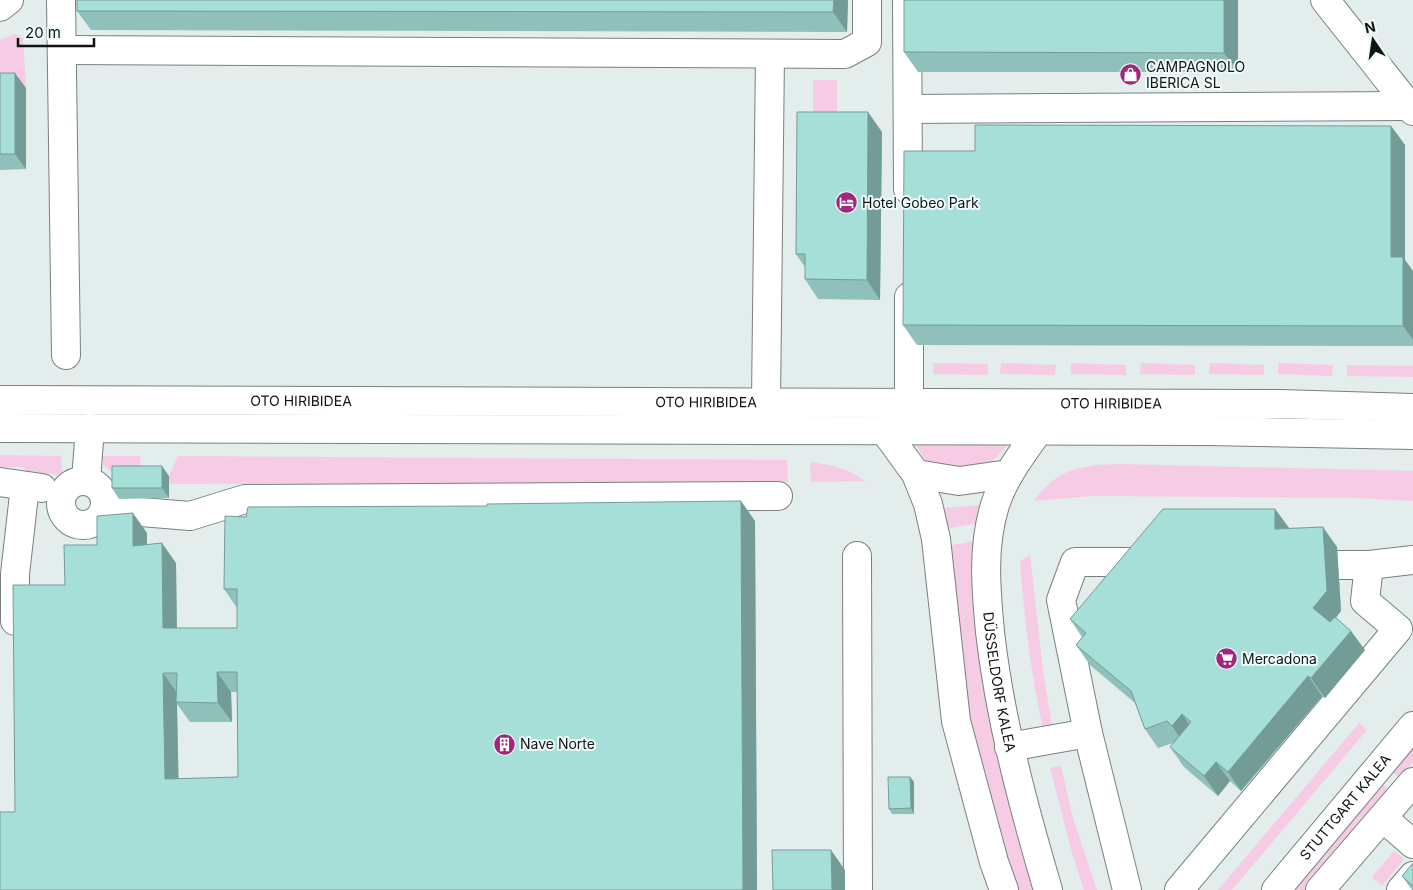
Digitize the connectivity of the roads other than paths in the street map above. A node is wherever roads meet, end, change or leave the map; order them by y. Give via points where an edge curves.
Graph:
1 (8, 0) edge
2 (61, 0) edge
3 (868, 0) edge
4 (907, 0) edge
5 (1325, 0) edge
6 (0, 7) edge
7 (62, 50) junction
8 (770, 54) junction
9 (1411, 108) edge
10 (908, 109) junction
11 (908, 215) edge
12 (909, 272) edge
13 (66, 355) dead end
14 (0, 400) edge
15 (766, 402) junction
16 (909, 403) junction
17 (1413, 408) edge
18 (0, 428) edge
19 (90, 428) junction
20 (884, 430) junction
21 (1039, 430) junction
22 (1413, 435) edge
23 (916, 474) junction
24 (1009, 474) junction
25 (12, 484) edge
26 (74, 485) junction
27 (778, 496) dead end
28 (105, 509) junction
29 (857, 556) dead end
30 (1413, 560) edge
31 (1148, 562) edge
32 (1338, 565) dead end
33 (1369, 565) junction
34 (16, 643) edge
35 (1413, 726) edge
36 (1088, 732) junction
37 (1009, 747) junction
38 (1413, 782) edge
39 (1383, 818) junction
40 (1413, 844) edge
41 (1413, 876) edge
42 (858, 890) edge
43 (1004, 890) edge
44 (1048, 890) edge
45 (1126, 890) edge
46 (1179, 890) edge
47 (1276, 890) edge
48 (1320, 890) edge
49 (1401, 890) edge

1 - 6 street
2 - 7 street
3 - 8 street via 867,42 845,54
4 - 10 street
5 - 9 street
7 - 8 street
7 - 13 street
8 - 15 street
9 - 10 street
10 - 11 street
12 - 16 street
14 - 15 street, OTO HIRIBIDEA
15 - 16 street, OTO HIRIBIDEA
16 - 17 street, OTO HIRIBIDEA via 1280,404
18 - 19 street, OTO HIRIBIDEA
19 - 20 street, OTO HIRIBIDEA
19 - 26 street
20 - 21 street, OTO HIRIBIDEA
20 - 23 street
21 - 22 street, OTO HIRIBIDEA
21 - 24 street, DÜSSELDORF KALEA
23 - 24 street via 959,481
23 - 43 street via 928,504 936,539 956,721
24 - 37 street, DÜSSELDORF KALEA via 988,533 986,588
25 - 26 street
25 - 34 street
26 - 28 street via 98,485 105,496
26 - 28 street via 60,503 63,516 73,524 86,526 98,520
27 - 28 street via 245,499 190,516
29 - 42 street
30 - 33 street
31 - 36 street via 1076,562 1061,600
32 - 33 street
33 - 46 street via 1365,601 1398,629
35 - 47 street, STUTTGART KALEA
36 - 37 street
36 - 45 street
37 - 44 street, DÜSSELDORF KALEA
38 - 39 street
39 - 40 street
39 - 48 street
41 - 49 street

